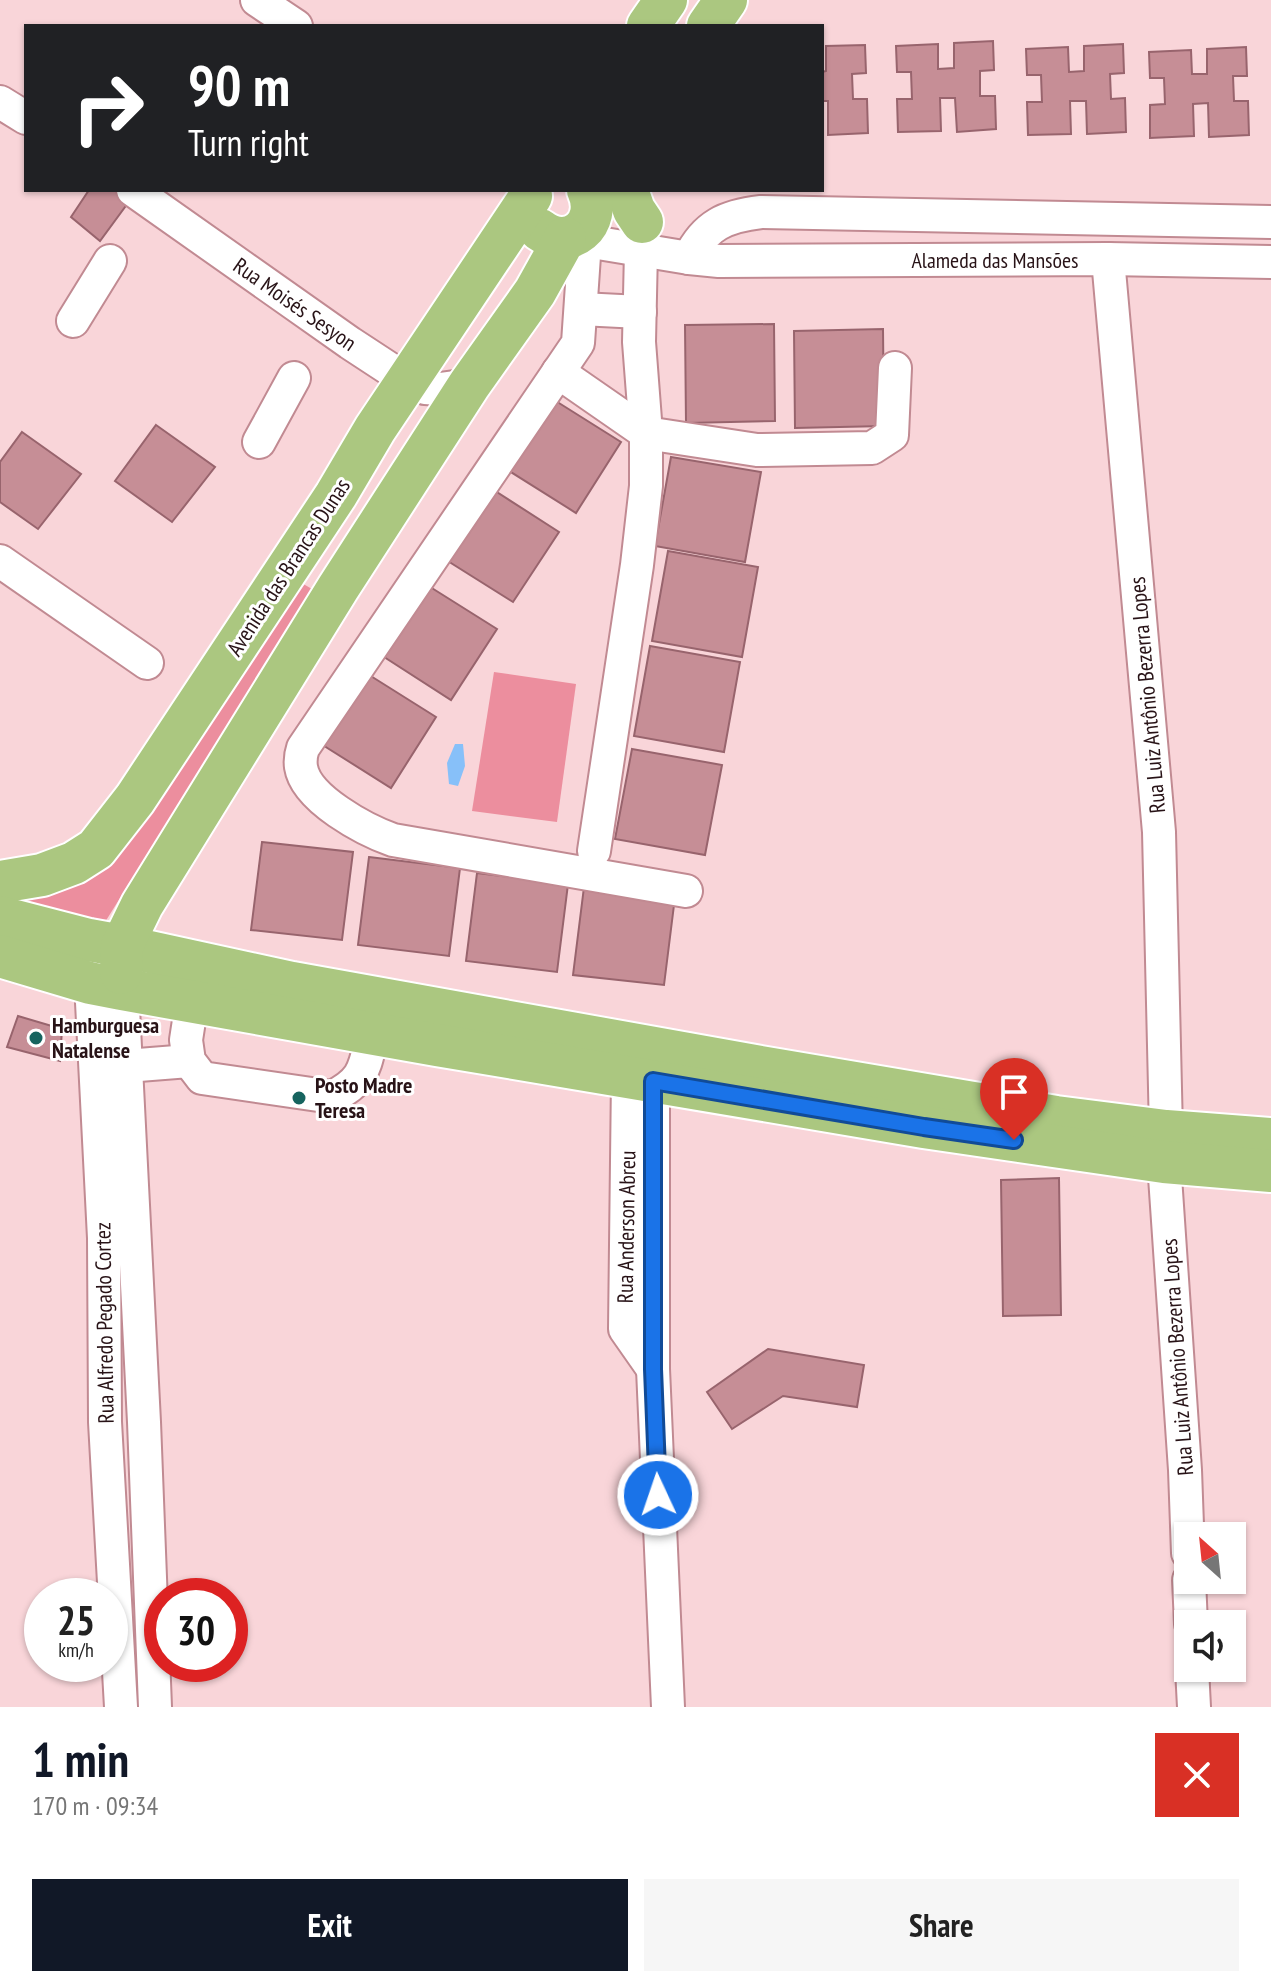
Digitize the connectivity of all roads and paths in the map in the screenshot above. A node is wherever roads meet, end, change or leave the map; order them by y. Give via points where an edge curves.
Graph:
1 (257, 0) edge
2 (666, 0) edge
3 (726, 0) edge
4 (293, 24) edge
5 (649, 24) edge
6 (709, 24) edge
7 (0, 102) edge
8 (24, 117) edge
9 (136, 192) edge
10 (530, 193) edge
11 (611, 206) edge
12 (1271, 222) edge
13 (573, 239) junction
14 (701, 255) junction
15 (1108, 259) junction
16 (110, 261) dead end
17 (1271, 262) edge
18 (581, 309) junction
19 (640, 312) junction
20 (73, 321) dead end
21 (895, 368) dead end
22 (558, 372) junction
23 (294, 378) dead end
24 (408, 381) junction
25 (469, 385) junction
26 (646, 433) junction
27 (259, 442) dead end
28 (295, 558) junction
29 (0, 561) edge
30 (338, 588) junction
31 (147, 663) dead end
32 (594, 851) dead end
33 (0, 882) edge
34 (686, 891) dead end
35 (0, 917) edge
36 (106, 943) junction
37 (0, 956) edge
38 (106, 986) junction
39 (192, 1001) junction
40 (373, 1033) junction
41 (189, 1061) junction
42 (126, 1066) junction
43 (641, 1079) junction
44 (1271, 1139) edge
45 (1165, 1147) junction
46 (1271, 1171) edge
47 (105, 1422) junction
48 (144, 1422) junction
49 (146, 1498) junction
50 (110, 1501) junction
51 (1187, 1522) edge
52 (114, 1578) edge
53 (149, 1578) edge
54 (1193, 1682) edge
55 (155, 1699) edge
56 (121, 1700) edge
57 (668, 1707) edge
58 (1194, 1707) edge

1 - 4 street
2 - 5 main road
3 - 6 main road
7 - 8 street
9 - 24 street, Rua Moisés Sesyon
10 - 13 main road via 534,224 549,236
10 - 24 main road, Avenida das Brancas Dunas
11 - 13 street, Alameda das Mansões
11 - 13 main road via 593,208
11 - 14 street, Alameda das Mansões
11 - 19 street
12 - 14 street via 761,212 717,224
13 - 18 street
13 - 25 main road
14 - 15 street, Alameda das Mansões
15 - 17 street, Alameda das Mansões
15 - 45 street, Rua Luiz Antônio Bezerra Lopes via 1159,832
16 - 20 street
18 - 19 street
18 - 22 street via 578,343
19 - 26 street
21 - 26 street via 892,435 872,448 757,450
22 - 26 street
22 - 34 street via 303,748 300,764 314,792 355,824 393,840
23 - 27 street
24 - 25 street, Rua Moisés Sesyon via 440,389
24 - 28 main road, Avenida das Brancas Dunas
25 - 30 main road
26 - 32 street via 637,565
28 - 30 main road
28 - 33 main road, Avenida das Brancas Dunas via 96,849 42,875
29 - 31 street
30 - 36 main road via 142,905
35 - 36 main road
36 - 38 main road, Rua Alfredo Pegado Cortez
36 - 45 main road via 292,983 1056,1117
37 - 38 main road
38 - 39 main road
38 - 42 street, Rua Alfredo Pegado Cortez
38 - 47 street, Rua Alfredo Pegado Cortez
39 - 40 main road
39 - 41 street via 186,1040
40 - 41 street via 362,1075 332,1097 202,1078
40 - 43 main road
41 - 42 street
42 - 48 street, Rua Alfredo Pegado Cortez
43 - 45 main road via 924,1127
43 - 57 street, Rua Anderson Abreu via 625,1329 653,1369
44 - 45 main road
45 - 46 main road
45 - 51 street, Rua Luiz Antônio Bezerra Lopes
47 - 48 street
47 - 50 street, Rua Alfredo Pegado Cortez
48 - 49 street, Rua Alfredo Pegado Cortez
49 - 50 street
49 - 53 street, Rua Alfredo Pegado Cortez
50 - 52 street, Rua Alfredo Pegado Cortez
54 - 58 street
55 - 56 street

